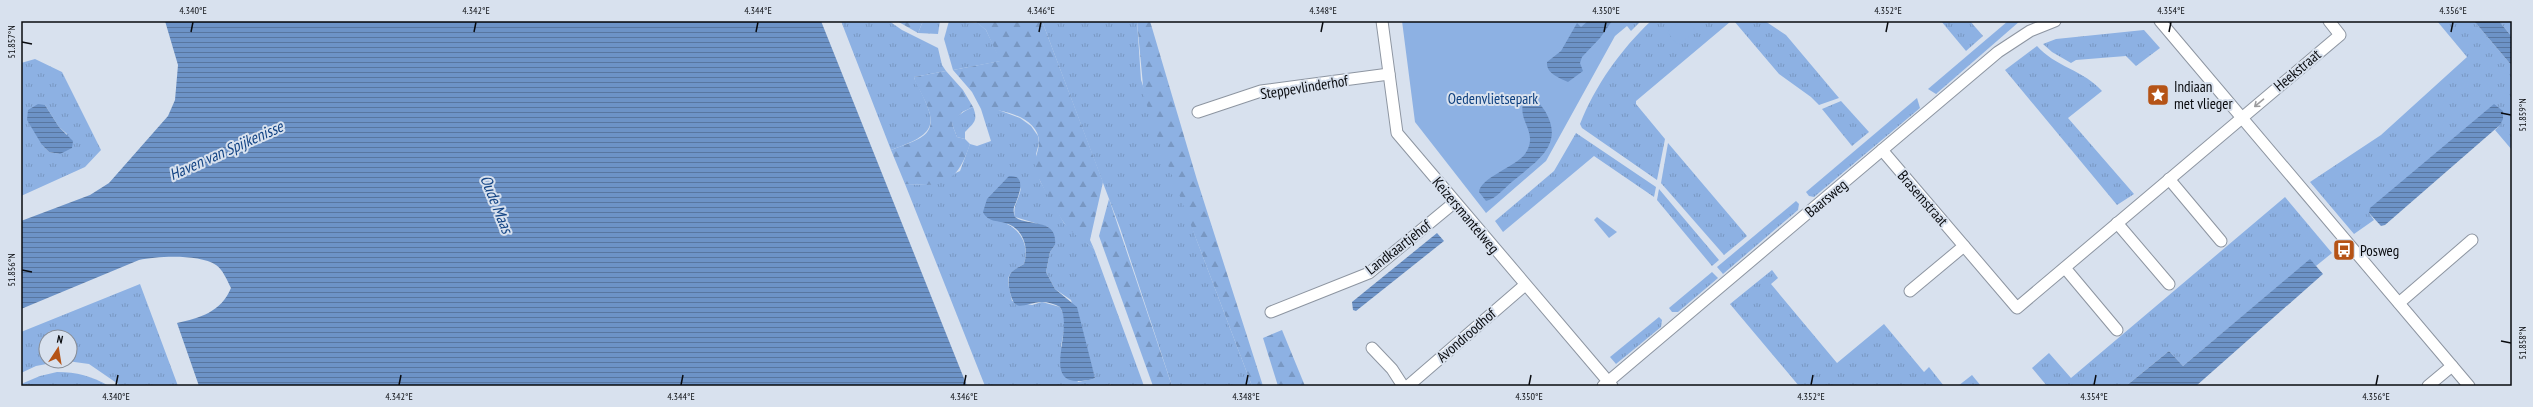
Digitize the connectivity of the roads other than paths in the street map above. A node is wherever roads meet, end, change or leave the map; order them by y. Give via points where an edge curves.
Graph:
1 (1382, 21) edge
2 (2055, 21) edge
3 (2160, 21) edge
4 (2329, 21) edge
5 (1389, 74) junction
6 (1198, 112) dead end
7 (2242, 117) junction
8 (1882, 150) junction
9 (2169, 179) junction
10 (1455, 202) junction
11 (2117, 223) junction
12 (2472, 240) dead end
13 (2221, 241) dead end
14 (1964, 246) junction
15 (2065, 268) junction
16 (2169, 284) dead end
17 (1525, 285) junction
18 (1910, 291) dead end
19 (2399, 303) junction
20 (1271, 312) dead end
21 (2117, 330) dead end
22 (1372, 348) dead end
23 (2452, 366) junction
24 (1608, 385) edge
25 (1403, 386) edge
26 (1408, 386) edge
27 (2428, 386) edge
28 (2469, 386) edge

1 - 5 street, Keizersmantelweg
2 - 8 street, Baarsweg via 2030,30 2012,42
3 - 7 street
4 -> 7 street, Heekstraat via 2340,35
5 - 6 street, Steppevlinderhof via 1261,92
5 - 10 street, Keizersmantelweg via 1397,133
7 - 9 street, Brasemstraat
7 - 19 street
8 - 14 street, Brasemstraat
8 - 24 street, Baarsweg
9 - 11 street, Brasemstraat
9 - 13 street
10 - 17 street, Keizersmantelweg
10 - 20 street, Landkaartjehof via 1369,273
11 - 15 street, Brasemstraat
11 - 16 street
12 - 19 street
14 - 15 street, Brasemstraat via 2017,308
14 - 18 street
15 - 21 street
17 - 24 street, Keizersmantelweg
17 - 26 street, Avondroodhof
19 - 23 street
22 - 25 street via 1392,368
23 - 27 street
23 - 28 street

